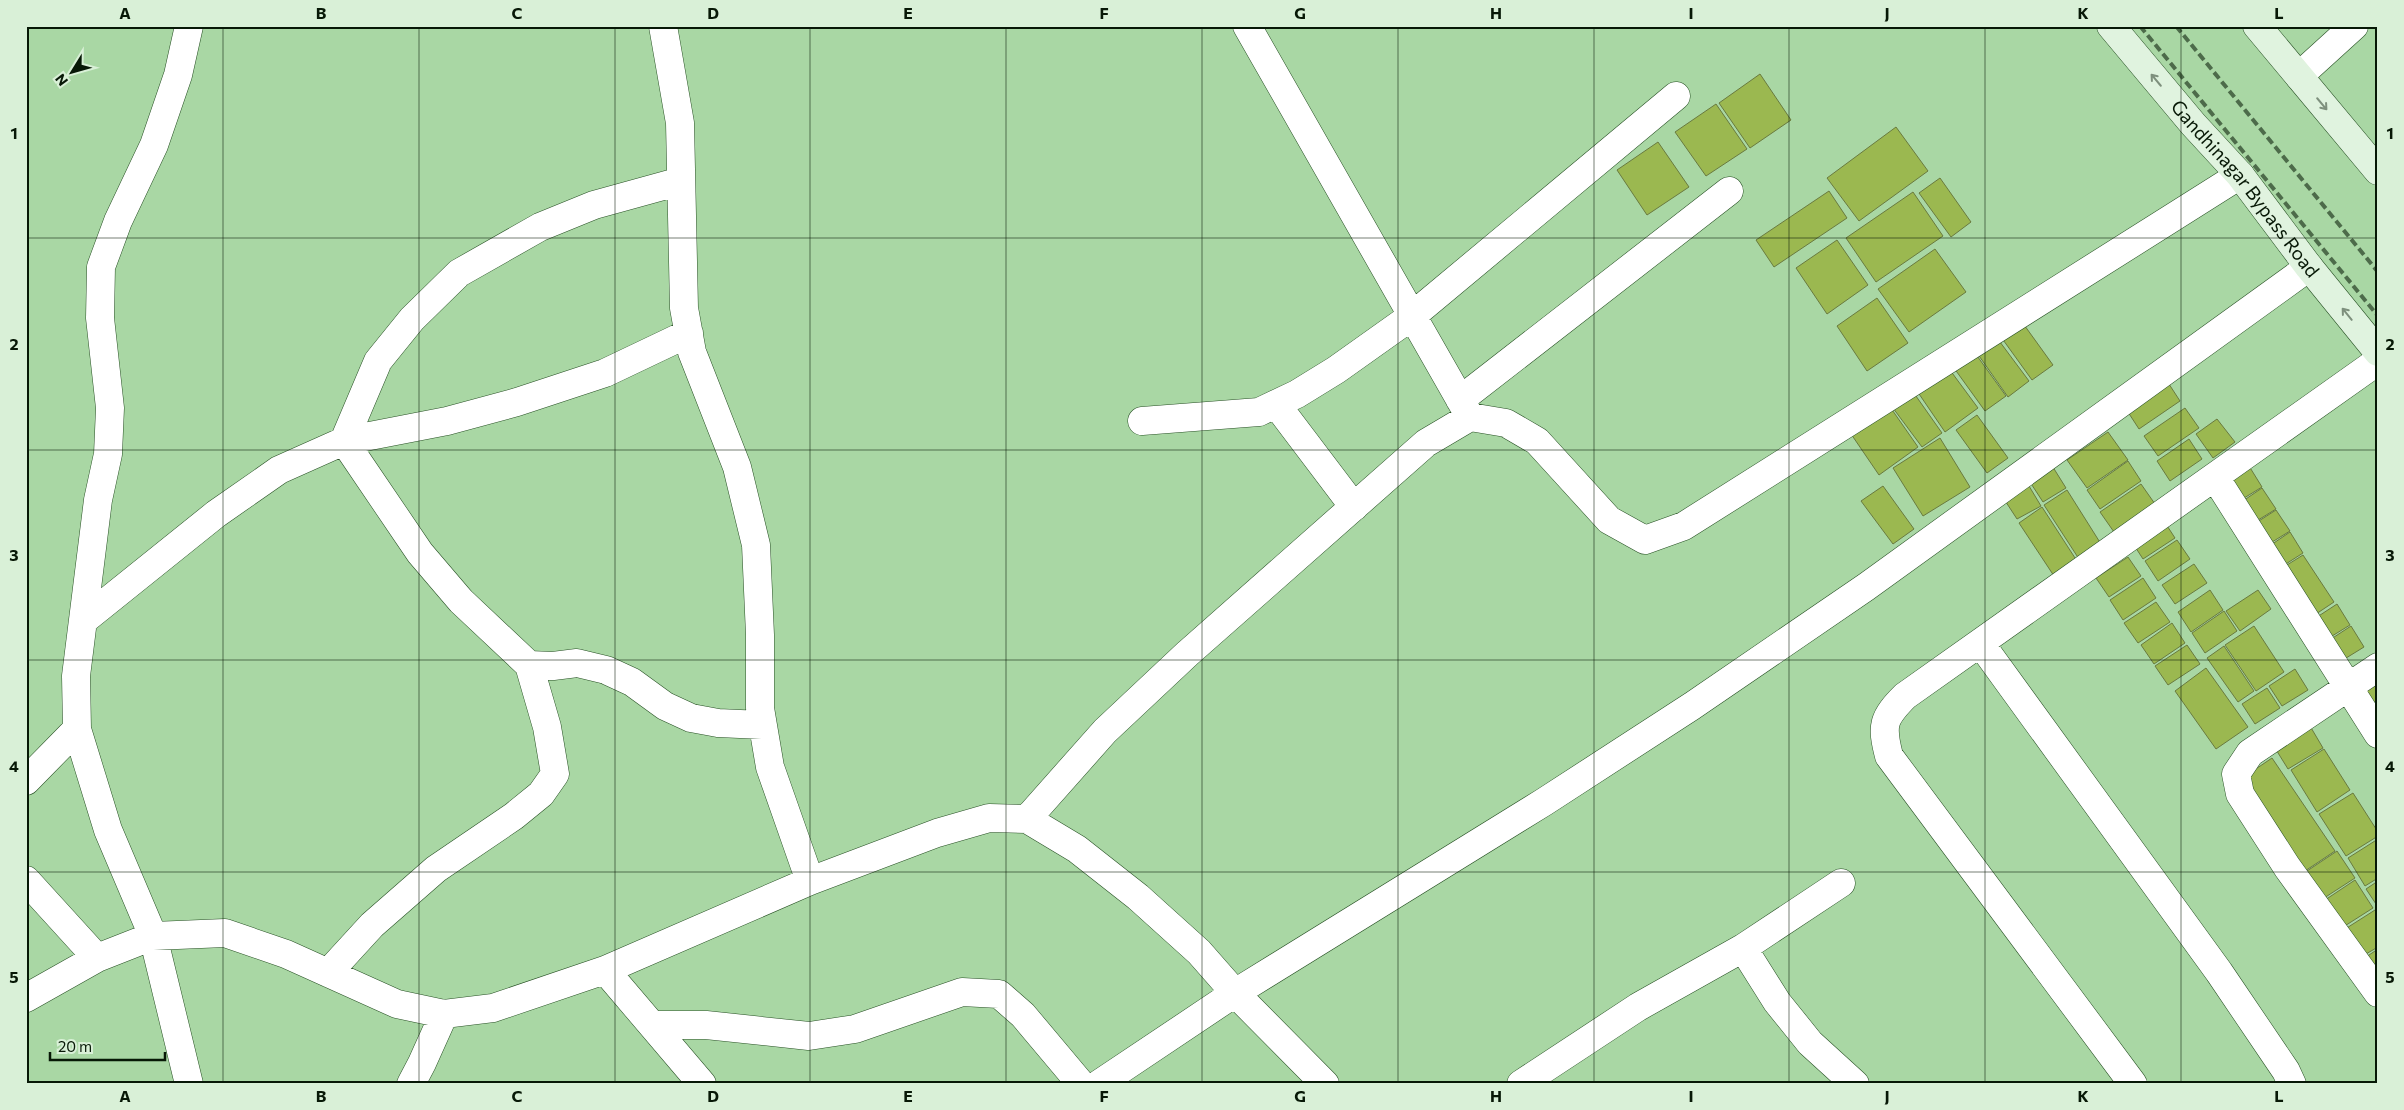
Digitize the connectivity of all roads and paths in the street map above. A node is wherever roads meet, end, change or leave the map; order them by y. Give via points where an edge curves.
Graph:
1 (188, 26) edge
2 (663, 26) edge
3 (1247, 26) edge
4 (2111, 26) edge
5 (2257, 26) edge
6 (2354, 26) edge
7 (2299, 76) junction
8 (1676, 96) dead end
9 (2378, 171) edge
10 (2240, 174) junction
11 (681, 181) junction
12 (1729, 191) dead end
13 (2309, 267) junction
14 (1412, 316) junction
15 (689, 333) junction
16 (2378, 352) edge
17 (2378, 360) edge
18 (1276, 404) junction
19 (1465, 408) junction
20 (1142, 421) dead end
21 (344, 441) junction
22 (2215, 477) junction
23 (1354, 507) junction
24 (84, 620) junction
25 (1981, 644) junction
26 (529, 665) junction
27 (2378, 667) edge
28 (2348, 688) junction
29 (762, 725) junction
30 (77, 729) junction
31 (2378, 734) edge
32 (26, 780) edge
33 (1027, 819) junction
34 (26, 880) edge
35 (810, 882) junction
36 (1841, 883) dead end
37 (153, 936) junction
38 (1743, 948) junction
39 (97, 958) junction
40 (605, 970) junction
41 (328, 973) junction
42 (1234, 993) junction
43 (2378, 993) edge
44 (26, 998) edge
45 (444, 1014) junction
46 (652, 1025) junction
47 (690, 1080) edge
48 (189, 1084) edge
49 (410, 1084) edge
50 (1081, 1084) edge
51 (1098, 1084) edge
52 (1325, 1084) edge
53 (1521, 1084) edge
54 (1855, 1084) edge
55 (2133, 1084) edge
56 (2292, 1084) edge

1 - 24 street via 178,75 154,145 118,221 101,267 100,318 110,408 108,454 98,500
2 - 11 street via 680,123
3 - 14 street
10 -> 4 main road, Gandhinagar Bypass Road via 2193,124
5 - 7 main road
6 - 7 street
7 -> 9 main road
8 - 14 street
10 - 13 main road, Gandhinagar Bypass Road
10 - 19 street via 1684,526 1645,540 1608,520 1537,441 1506,423
11 - 15 street via 684,308
11 - 21 street via 594,204 540,226 459,273 412,319 378,361
12 - 19 street
16 -> 13 main road, Gandhinagar Bypass Road
13 - 42 street via 1874,581 1700,700 1544,802
14 - 18 street via 1336,370
14 - 19 street
15 - 21 street via 605,373 517,402 447,421
15 - 29 street via 692,352 736,467 756,544
17 - 22 street
18 - 20 street via 1260,412
18 - 23 street
19 - 23 street
21 - 24 street via 279,470 216,514
21 - 26 street via 426,560 461,601
22 - 25 street
22 - 28 street
23 - 33 street via 1105,731
24 - 30 street via 76,676
25 - 55 street via 1905,696 1889,712 1884,734 1889,756
25 - 56 street via 2219,972
26 - 29 street via 577,663 606,670 691,718
26 - 41 street via 548,727 555,774 542,794 436,869 372,925
27 - 28 street
28 - 31 street
28 - 43 street via 2250,753 2236,774 2240,794 2287,867
29 - 35 street via 770,767
30 - 32 street
30 - 37 street via 108,830
33 - 35 street via 989,818 936,833
33 - 42 street via 1077,849 1138,897 1199,952
34 - 39 street
35 - 40 street
36 - 38 street
37 - 39 street
37 - 41 street via 225,933 286,954
37 - 48 street
38 - 53 street via 1638,1007
38 - 54 street via 1777,1002 1810,1043
39 - 44 street
40 - 45 street via 493,1008
40 - 46 street
41 - 45 street via 397,1004
42 - 51 street
42 - 52 street
45 - 49 street
46 - 47 street
46 - 50 street via 706,1025 809,1036 855,1029 962,992 998,994 1023,1015

